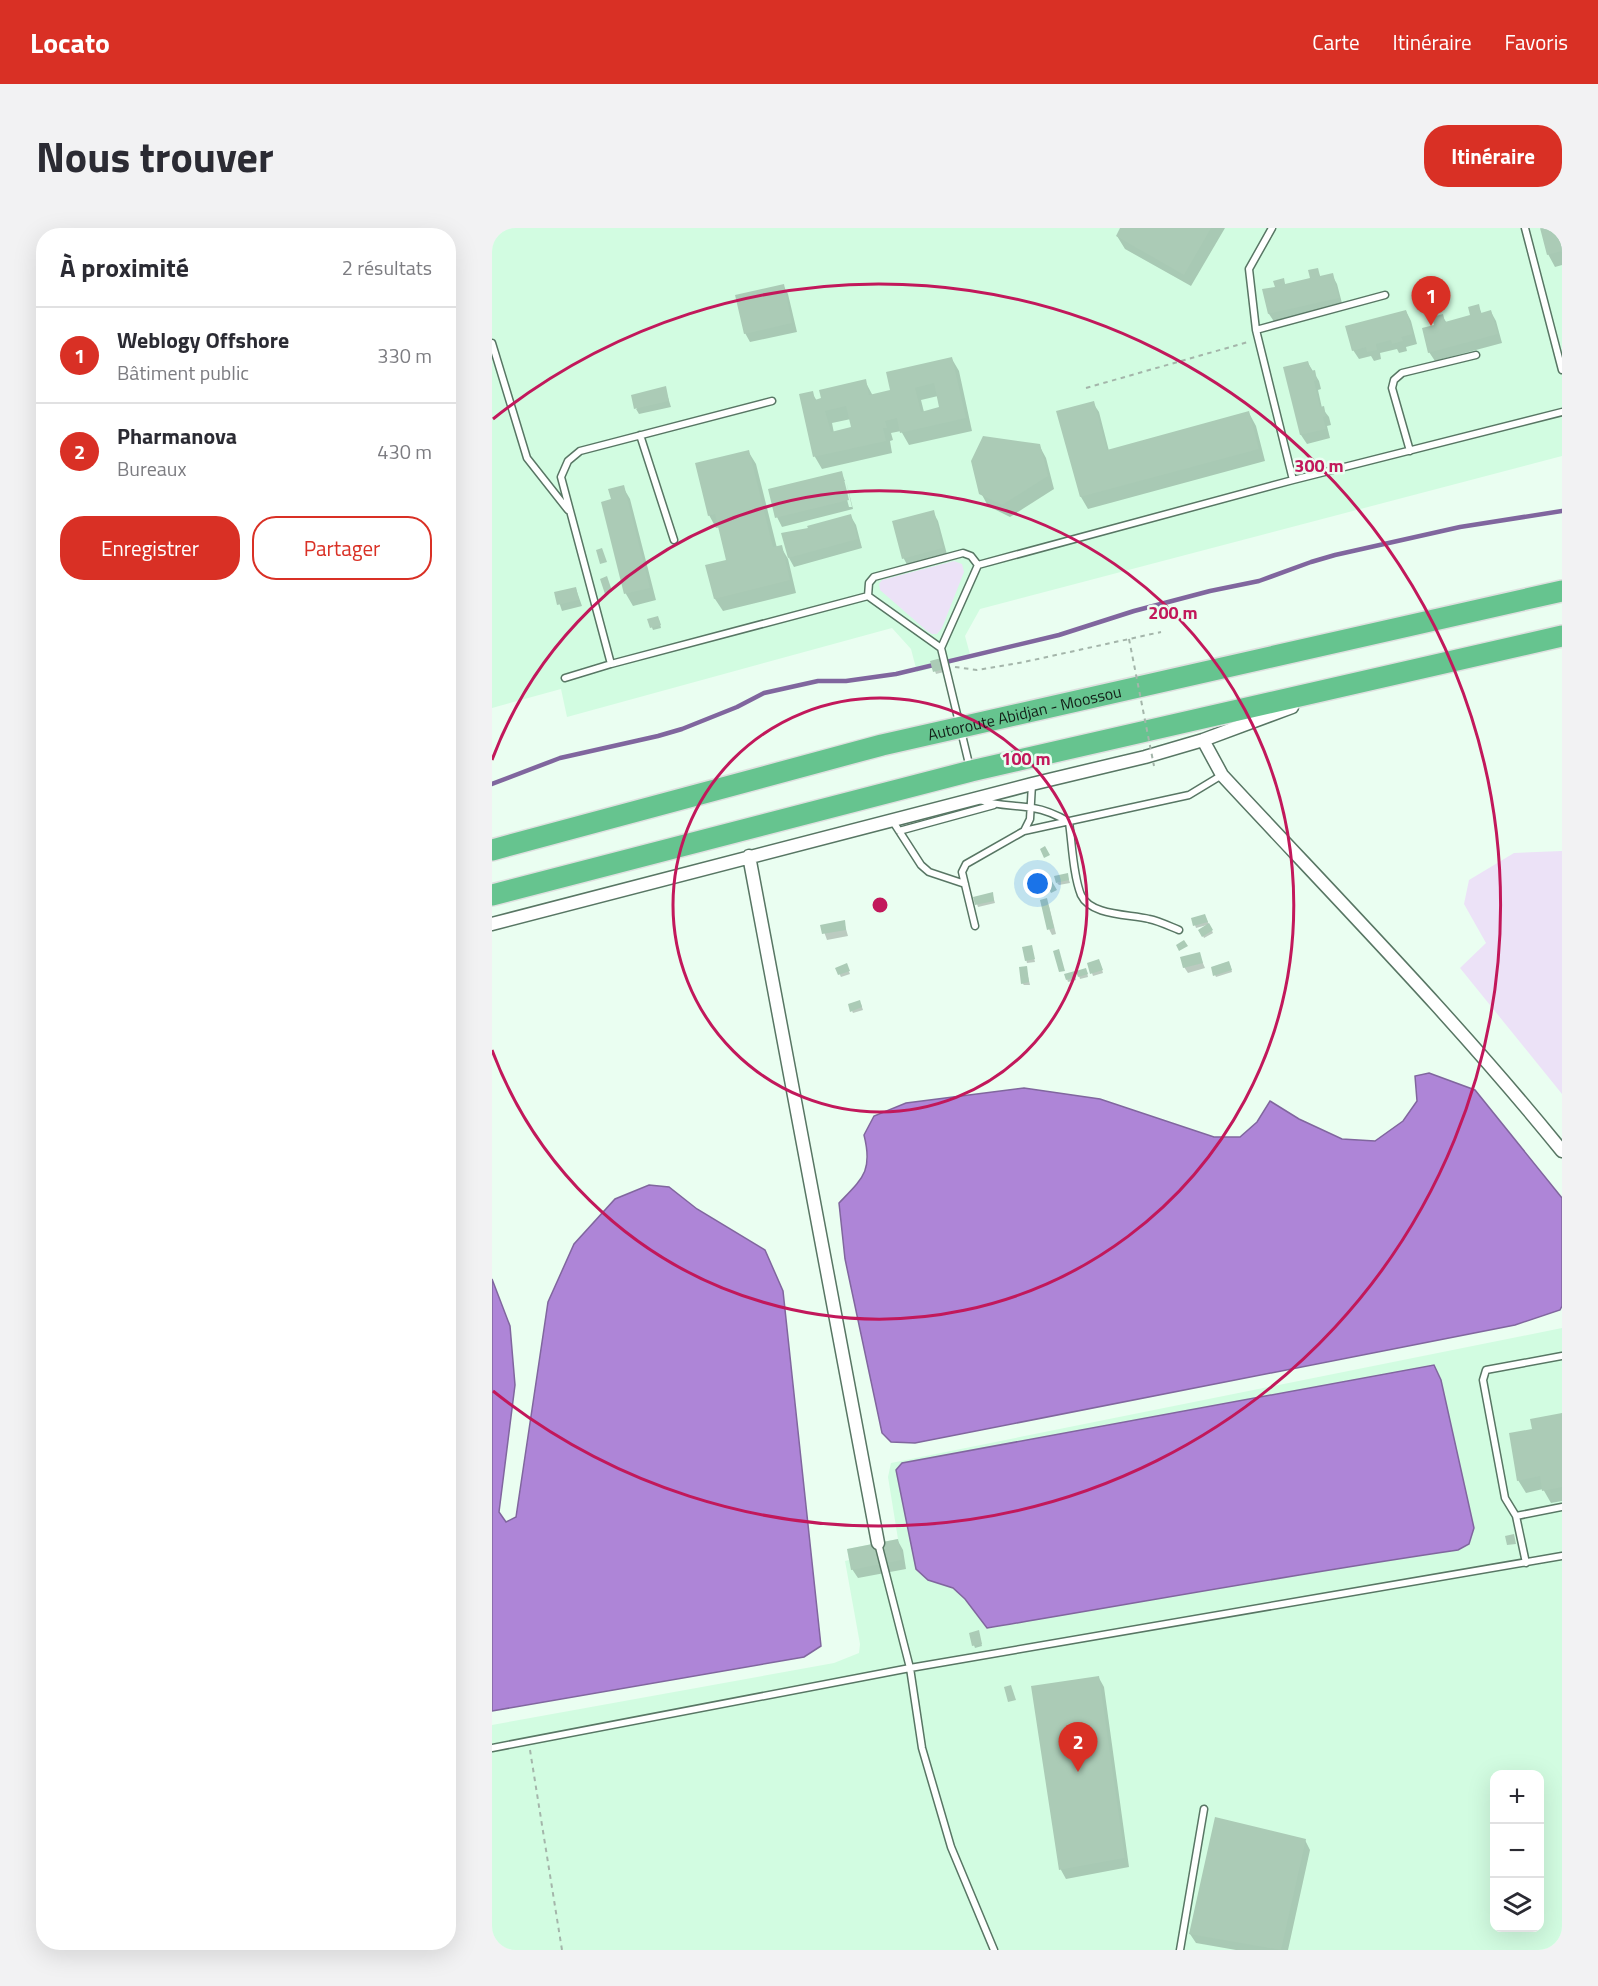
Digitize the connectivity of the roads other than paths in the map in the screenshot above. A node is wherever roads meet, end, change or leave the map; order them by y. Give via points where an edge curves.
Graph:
1 (1272, 228) edge
2 (1525, 228) edge
3 (1385, 295) dead end
4 (1256, 330) junction
5 (492, 343) edge
6 (1476, 355) dead end
7 (1562, 370) edge
8 (772, 401) dead end
9 (1562, 412) edge
10 (640, 435) junction
11 (1410, 451) junction
12 (1293, 480) junction
13 (571, 513) junction
14 (674, 540) dead end
15 (978, 565) junction
16 (1562, 591) edge
17 (868, 596) junction
18 (1562, 636) edge
19 (941, 648) junction
20 (610, 664) junction
21 (565, 678) dead end
22 (961, 726) junction
23 (1203, 740) junction
24 (971, 771) junction
25 (1222, 775) junction
26 (1032, 784) junction
27 (976, 798) junction
28 (994, 805) junction
29 (1032, 807) junction
30 (892, 820) junction
31 (1069, 822) junction
32 (899, 831) junction
33 (1024, 831) junction
34 (492, 850) edge
35 (748, 856) junction
36 (965, 884) junction
37 (492, 895) edge
38 (492, 924) edge
39 (975, 926) dead end
40 (1179, 930) dead end
41 (1562, 1151) edge
42 (1562, 1356) edge
43 (1562, 1507) edge
44 (1516, 1516) junction
45 (878, 1543) joint
46 (1562, 1556) edge
47 (1526, 1563) junction
48 (910, 1668) junction
49 (492, 1748) edge
50 (1204, 1809) dead end
51 (994, 1950) edge
52 (1180, 1950) edge

1 - 4 lane via 1249,269
2 - 7 lane
3 - 4 lane
4 - 12 lane
5 - 13 lane via 527,458
6 - 11 lane via 1402,373 1394,380 1392,388
8 - 10 lane
9 - 11 lane
10 - 13 lane via 580,451 568,461 561,477
10 - 14 lane
11 - 12 lane
12 - 15 lane
13 - 20 lane
15 - 17 lane via 963,553 874,577
15 - 19 lane
16 - 22 highway, Autoroute Abidjan - Moossou
17 - 19 lane
17 - 20 lane
18 - 23 street via 1491,660 1287,708
18 - 24 highway
19 - 22 lane
20 - 21 lane
22 - 24 lane
22 - 34 highway, Autoroute Abidjan - Moossou
23 - 25 street
23 - 26 street
24 - 37 highway
25 - 31 lane via 1190,795
25 - 41 street via 1461,1034
26 - 27 street
26 - 29 lane
27 - 28 lane
27 - 30 street
28 - 29 lane
28 - 32 lane
29 - 31 lane
29 - 33 lane
30 - 32 lane
30 - 35 street
31 - 33 lane
31 - 40 lane via 1076,873 1088,903 1101,911 1149,919
32 - 36 lane via 929,872
33 - 36 lane via 966,864 962,872
35 - 38 street
35 - 45 street
36 - 39 lane
42 - 44 lane via 1486,1370 1483,1380 1505,1498
43 - 44 lane
44 - 47 lane
45 - 48 lane
46 - 47 lane
47 - 48 lane
48 - 49 lane
48 - 51 lane via 922,1748 951,1847
50 - 52 lane

